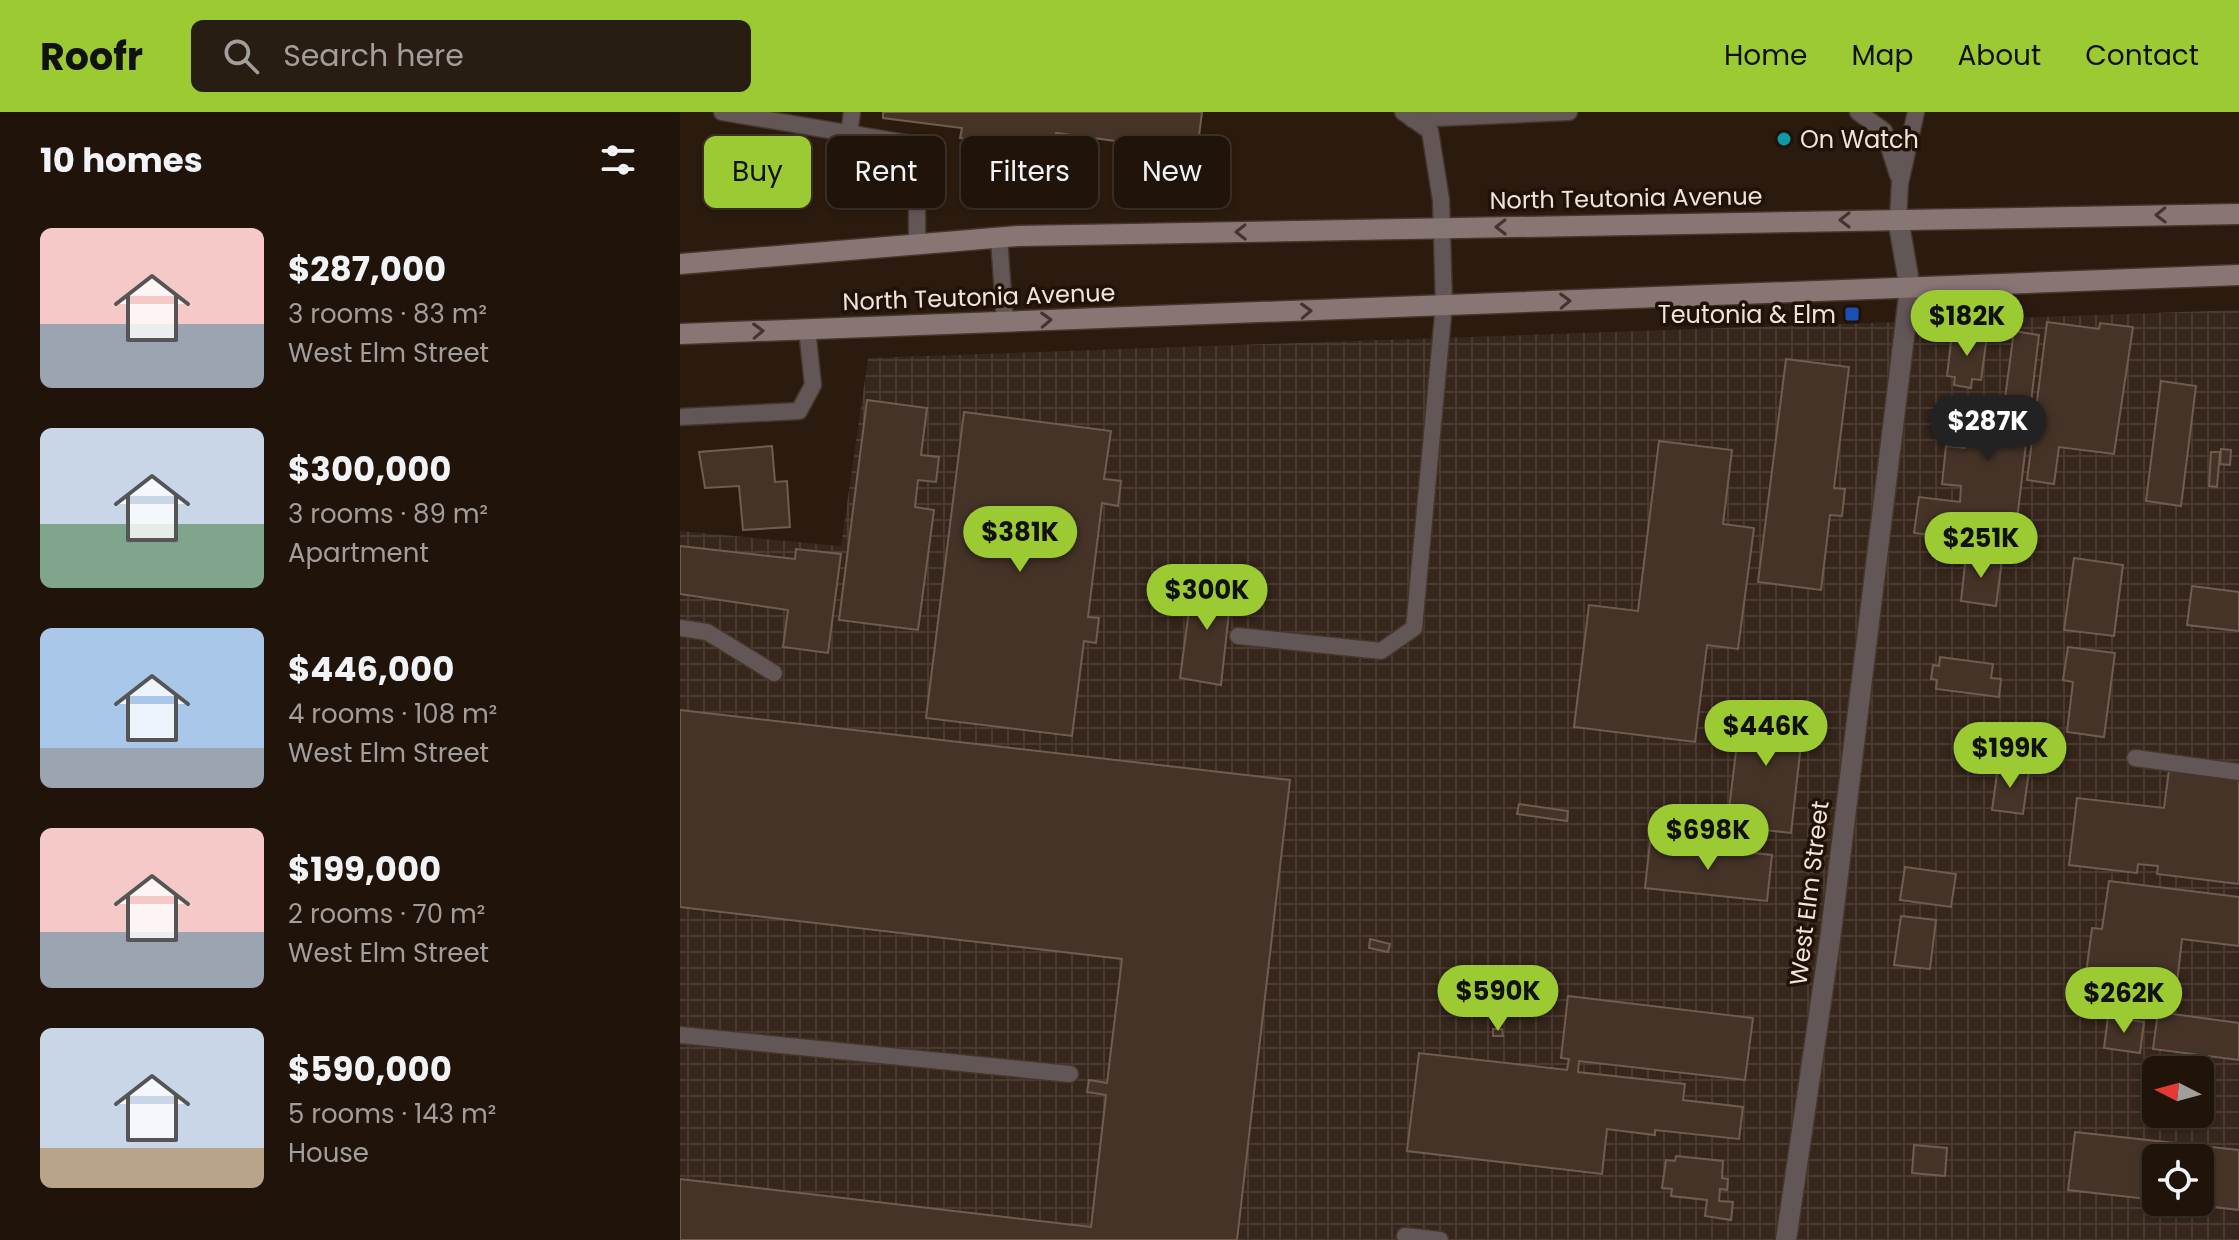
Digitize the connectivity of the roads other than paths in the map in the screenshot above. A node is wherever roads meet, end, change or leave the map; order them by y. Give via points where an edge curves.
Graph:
1 (722, 112) edge
2 (852, 112) edge
3 (1569, 112) edge
4 (1858, 112) edge
5 (1916, 112) edge
6 (1408, 115) edge
7 (849, 134) junction
8 (1900, 183) junction
9 (2239, 214) edge
10 (1898, 219) junction
11 (1441, 228) junction
12 (999, 238) junction
13 (917, 244) junction
14 (680, 264) edge
15 (2239, 275) edge
16 (1910, 288) junction
17 (1444, 305) junction
18 (1005, 322) junction
19 (807, 329) junction
20 (680, 334) edge
21 (680, 417) edge
22 (680, 628) edge
23 (1238, 636) dead end
24 (774, 673) dead end
25 (2135, 758) dead end
26 (2239, 772) edge
27 (680, 1035) edge
28 (1070, 1074) dead end
29 (1405, 1236) dead end
30 (1440, 1240) edge
31 (1786, 1240) edge

1 - 7 lane
2 - 7 lane
3 - 6 lane
4 - 8 lane via 1884,131
5 - 8 lane
6 - 11 lane via 1430,131
7 - 13 lane via 906,143 917,200
8 - 10 lane
9 -> 10 main road, North Teutonia Avenue
10 -> 11 main road, North Teutonia Avenue
10 - 16 street, West Elm Street
11 -> 12 main road, North Teutonia Avenue
11 - 17 lane
12 - 13 main road, North Teutonia Avenue
12 - 18 lane
13 - 14 main road, North Teutonia Avenue
15 - 16 main road, North Teutonia Avenue
17 -> 16 main road, North Teutonia Avenue
16 - 31 street, West Elm Street via 1830,940
18 -> 17 main road, North Teutonia Avenue
17 - 23 lane via 1414,628 1381,651
18 - 19 main road, North Teutonia Avenue
20 -> 19 main road, North Teutonia Avenue
19 - 21 lane via 813,385 799,411
22 - 24 lane via 707,632
25 - 26 lane
27 - 28 lane
29 - 30 lane

